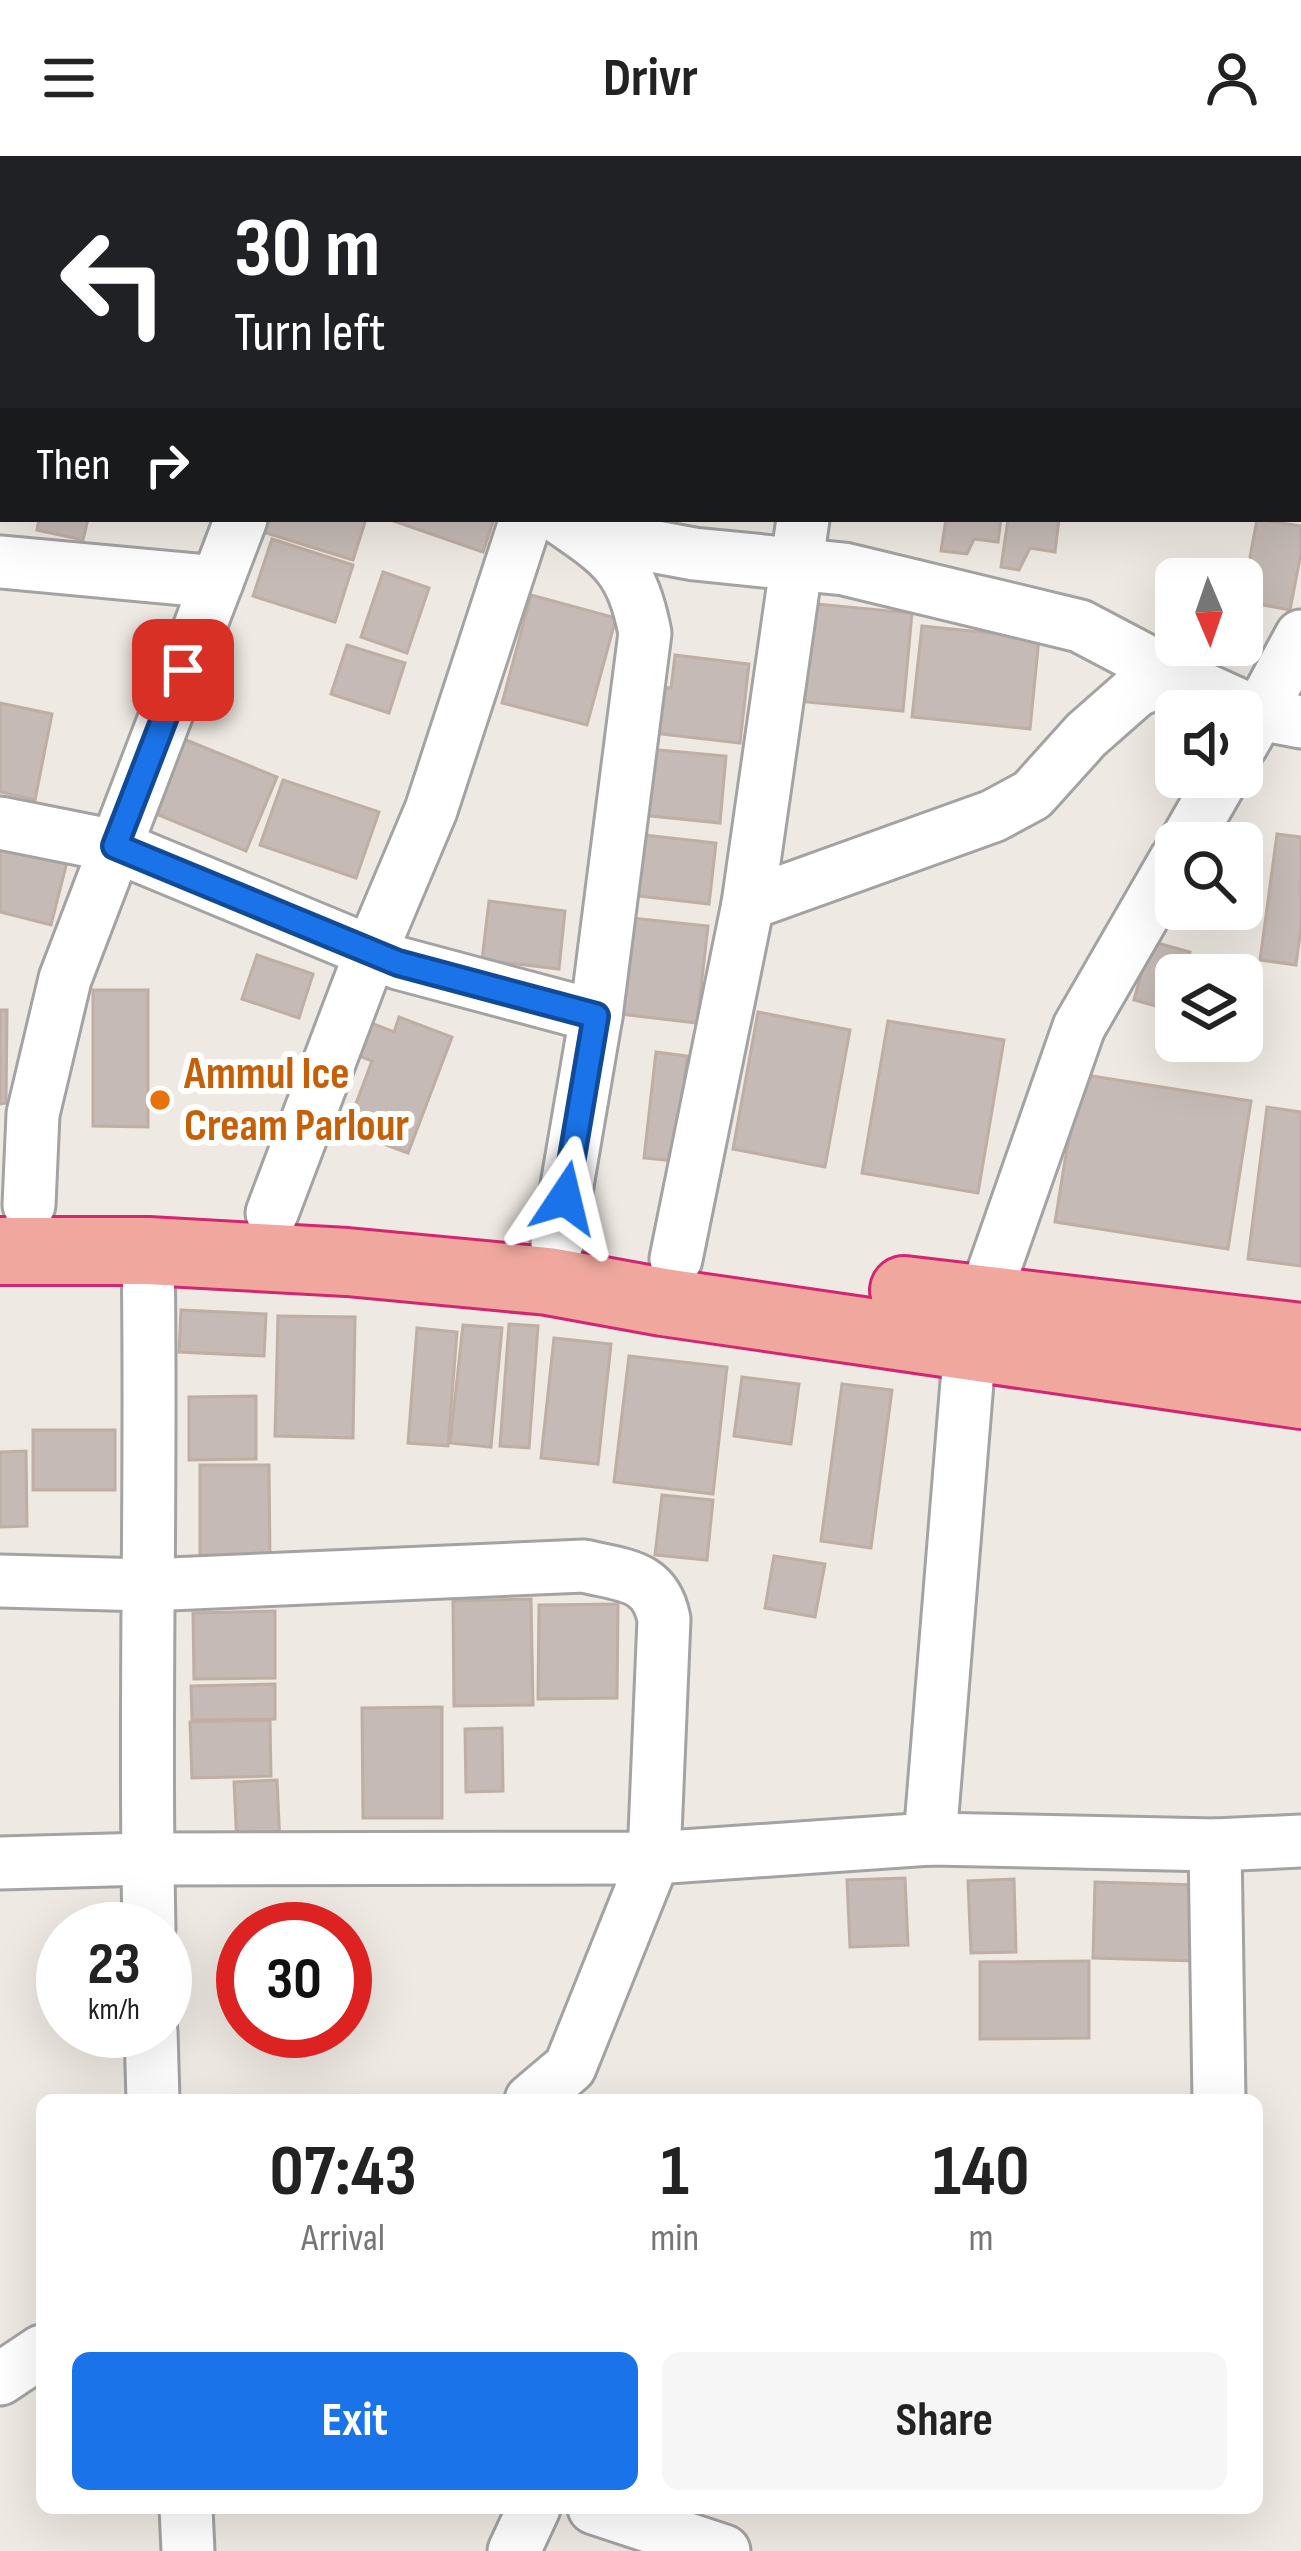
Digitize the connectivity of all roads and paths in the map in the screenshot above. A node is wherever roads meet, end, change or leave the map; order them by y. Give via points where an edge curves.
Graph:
1 (241, 522) edge
2 (525, 522) edge
3 (571, 526) edge
4 (800, 542) edge
5 (0, 562) edge
6 (217, 582) junction
7 (1301, 636) edge
8 (1173, 675) junction
9 (1268, 727) edge
10 (0, 823) edge
11 (115, 846) junction
12 (1155, 895) edge
13 (748, 904) junction
14 (371, 952) junction
15 (596, 1016) junction
16 (272, 1213) junction
17 (10, 1220) edge
18 (557, 1244) junction
19 (148, 1251) junction
20 (676, 1259) junction
21 (977, 1323) junction
22 (1301, 1337) edge
23 (1301, 1395) edge
24 (0, 1581) edge
25 (147, 1585) junction
26 (931, 1839) junction
27 (1301, 1841) edge
28 (1215, 1845) junction
29 (147, 1858) junction
30 (654, 1858) junction
31 (0, 1863) edge
32 (148, 1902) edge
33 (152, 2058) edge
34 (153, 2094) edge
35 (538, 2094) edge
36 (1219, 2094) edge
37 (36, 2355) edge
38 (0, 2379) edge
39 (185, 2514) edge
40 (531, 2514) edge
41 (612, 2514) edge
42 (188, 2551) edge
43 (514, 2551) edge
44 (724, 2551) edge

1 - 6 street
2 - 14 street via 431,810
3 - 4 street via 694,554
3 - 15 street via 622,565 645,633
4 - 8 street via 844,569 1080,626
4 - 13 street
5 - 6 street
6 - 11 street
7 - 9 street
8 - 9 street
8 - 13 street via 1136,691 1032,795
10 - 11 street
11 - 14 street
11 - 17 street via 65,979
12 - 21 street via 1079,1027
13 - 20 street
14 - 15 street
14 - 16 street
15 - 18 street
16 - 17 highway via 142,1205
16 - 18 highway
17 - 19 highway
18 - 20 highway
19 - 21 highway via 548,1281 663,1302
19 - 25 street
20 - 21 highway
21 - 22 highway
21 - 23 highway
21 - 26 street
24 - 25 street
25 - 29 street
25 - 30 street via 584,1566 643,1581 660,1595 664,1619
26 - 28 street
26 - 30 street
27 - 28 street
28 - 36 street
29 - 30 street
29 - 31 street
29 - 32 street
30 - 35 street via 570,2067
33 - 34 street
37 - 38 street
39 - 42 street
40 - 43 street
41 - 44 street

